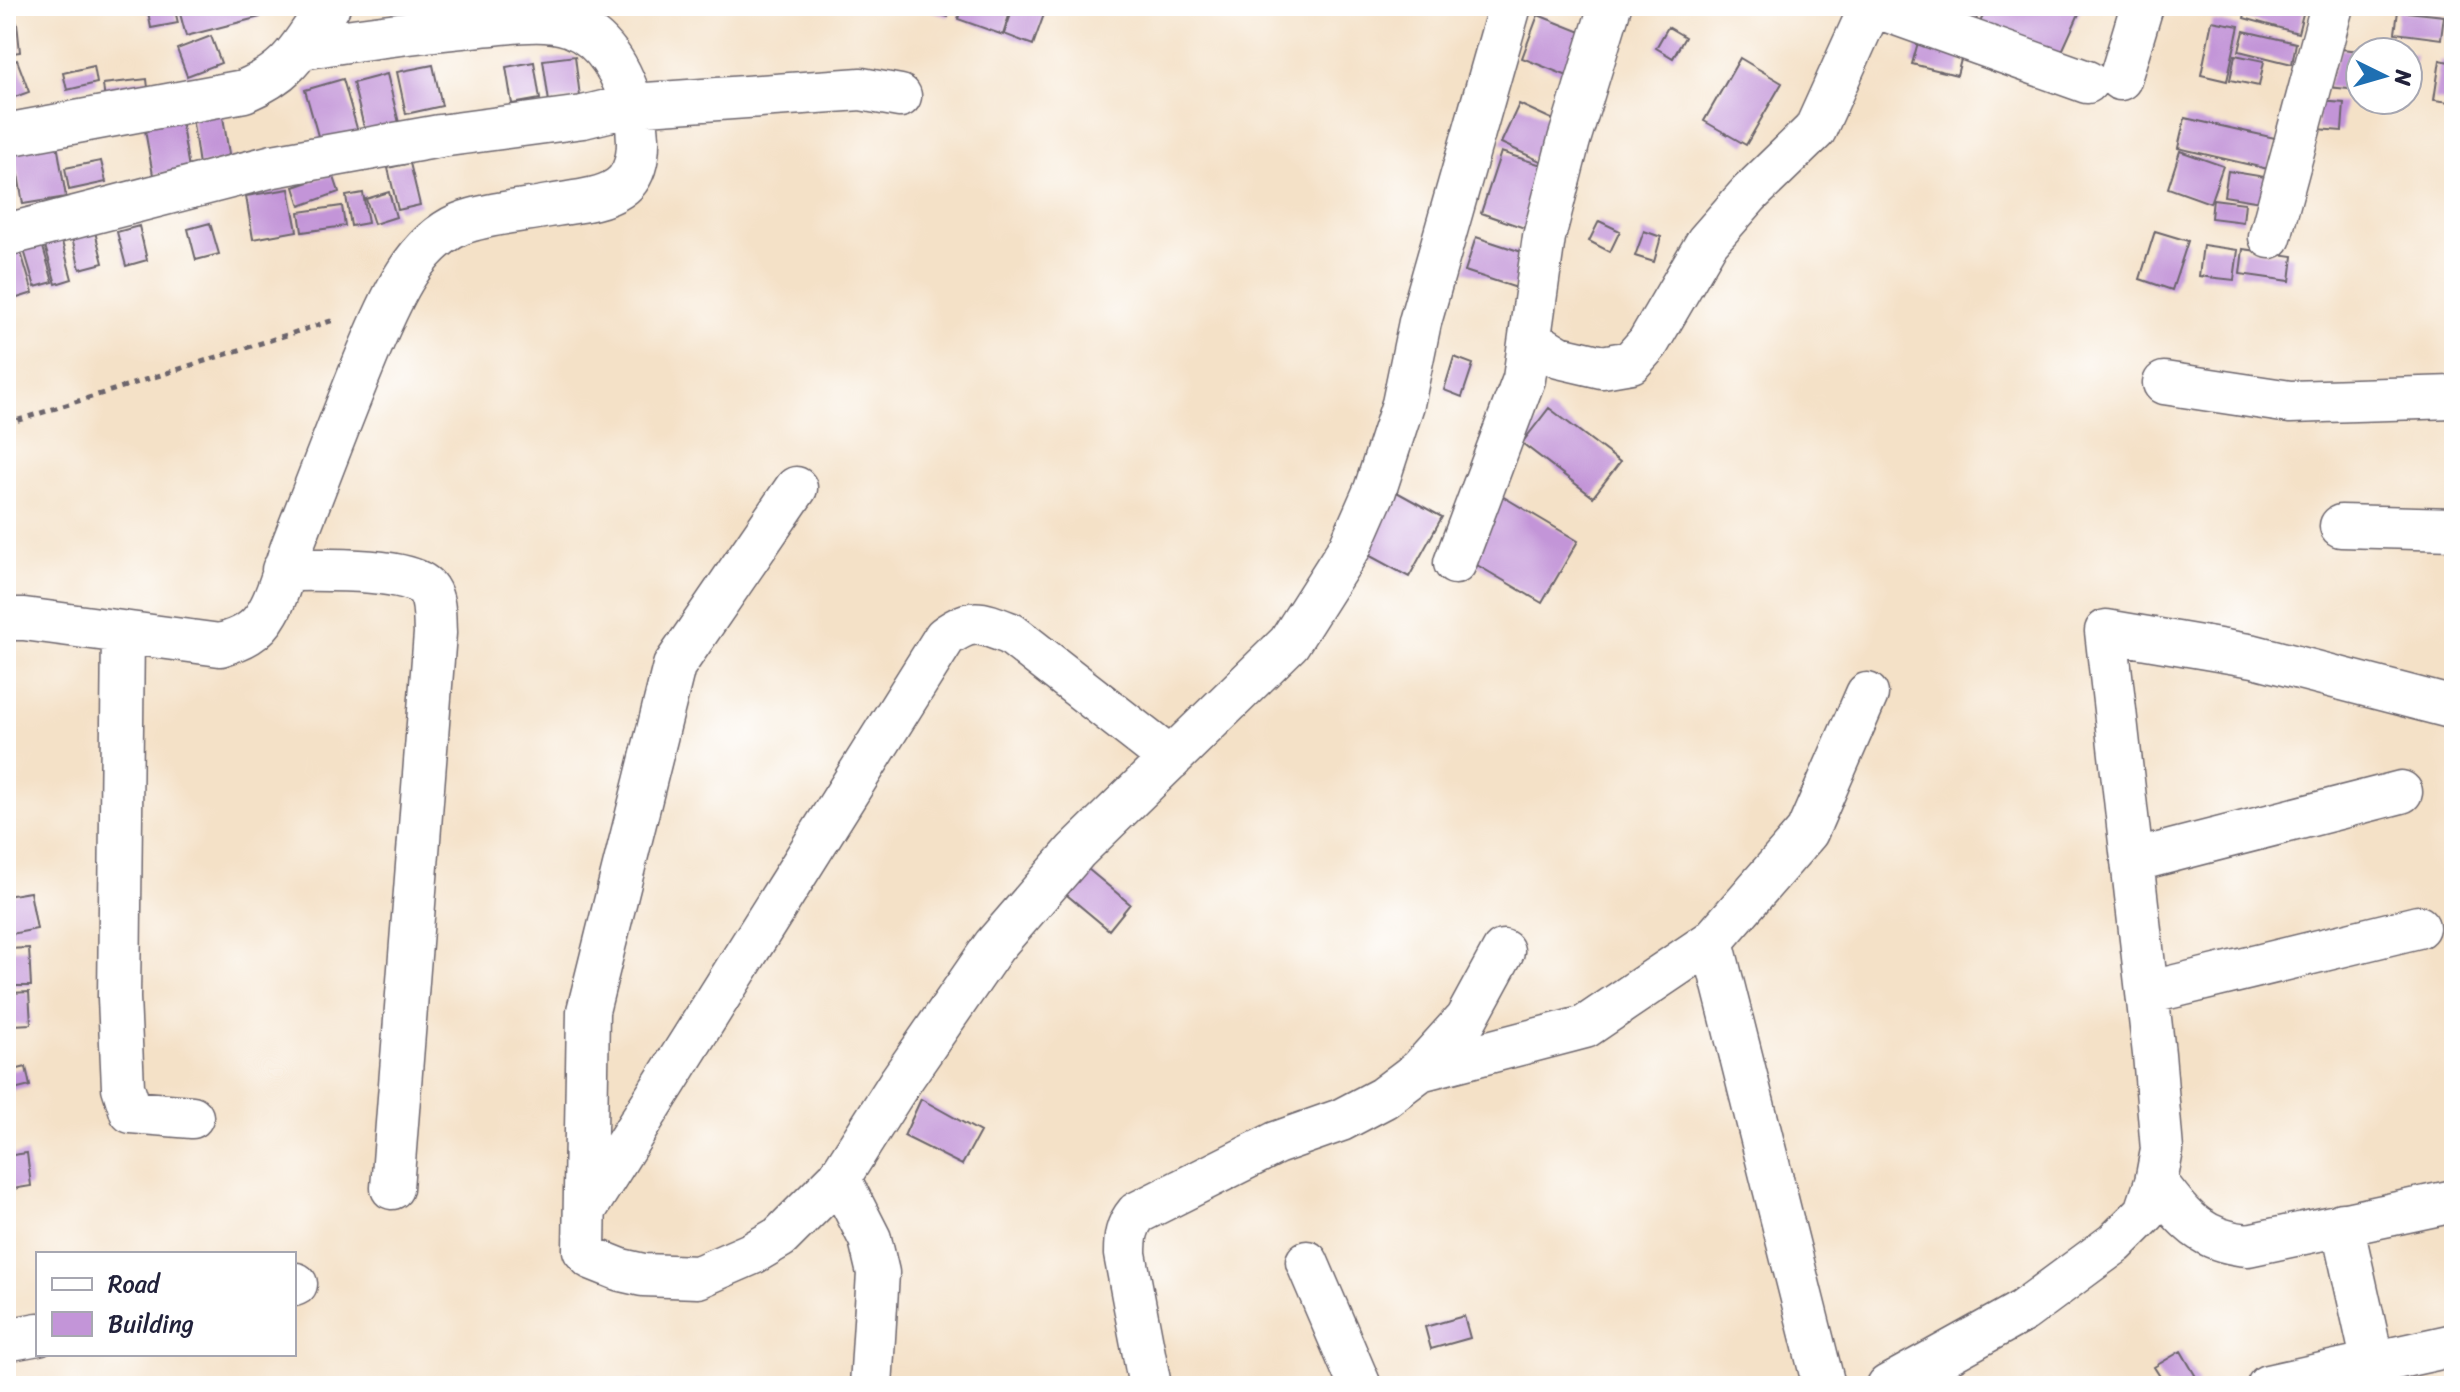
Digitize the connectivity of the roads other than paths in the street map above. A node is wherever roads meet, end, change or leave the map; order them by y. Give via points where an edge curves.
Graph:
1 (329, 6) edge
2 (1510, 6) edge
3 (1610, 6) edge
4 (1872, 6) edge
5 (2142, 6) edge
6 (2332, 6) edge
7 (302, 48) junction
8 (900, 96) dead end
9 (632, 105) junction
10 (6, 135) edge
11 (6, 235) edge
12 (2270, 237) dead end
13 (1531, 340) junction
14 (2164, 383) dead end
15 (2454, 397) edge
16 (796, 488) dead end
17 (2341, 526) dead end
18 (2454, 529) edge
19 (1455, 563) dead end
20 (283, 570) junction
21 (6, 619) edge
22 (123, 633) junction
23 (1867, 694) dead end
24 (2454, 708) edge
25 (1171, 759) junction
26 (2401, 792) dead end
27 (2132, 861) junction
28 (2418, 927) dead end
29 (1712, 941) junction
30 (1503, 951) dead end
31 (2147, 993) junction
32 (1420, 1070) junction
33 (192, 1117) dead end
34 (839, 1178) junction
35 (2156, 1182) junction
36 (392, 1188) dead end
37 (2454, 1201) edge
38 (584, 1211) junction
39 (2342, 1224) junction
40 (1307, 1262) dead end
41 (36, 1334) edge
42 (6, 1340) edge
43 (2454, 1345) edge
44 (2375, 1374) edge
45 (871, 1386) edge
46 (1150, 1386) edge
47 (1360, 1386) edge
48 (1824, 1386) edge
49 (1888, 1386) edge
50 (2268, 1386) edge

1 - 7 street
2 - 25 street via 1420,322 1403,404 1350,547 1289,643
3 - 13 street via 1544,237
4 - 5 street via 2104,80
4 - 13 street via 1815,130 1707,242 1648,343 1631,362 1602,367 1559,357
6 - 12 street
7 - 9 street via 386,33 545,20 572,27 597,42 615,64
7 - 10 street via 270,80 244,91
8 - 9 street via 861,89
9 - 11 street via 273,166
9 - 20 street via 637,156 619,188 589,199 463,222 437,236 400,283
13 - 19 street via 1524,379
14 - 15 street via 2290,402
16 - 38 street via 674,666 588,1011
17 - 18 street
20 - 22 street via 269,611 242,639 220,645
20 - 36 street via 408,576 427,587 433,602 435,633
21 - 22 street
22 - 33 street via 123,1087 131,1112
23 - 29 street via 1807,832
24 - 27 street via 2254,656 2106,631
25 - 34 street via 1076,851 994,946
25 - 38 street via 1011,634 983,623 961,625 945,637
26 - 27 street
27 - 31 street
28 - 31 street
29 - 32 street via 1585,1027
29 - 48 street
30 - 32 street via 1466,1019
31 - 35 street via 2162,1150
32 - 46 street via 1341,1120 1276,1143 1137,1213 1126,1232 1125,1254
34 - 38 street via 780,1237 698,1277 643,1275 591,1258 584,1250
34 - 45 street via 870,1239 878,1273
35 - 39 street via 2193,1226 2226,1243 2248,1245
35 - 49 street via 2146,1212 2115,1243 2023,1311
37 - 39 street
39 - 44 street
40 - 47 street
41 - 42 street
43 - 44 street
44 - 50 street

